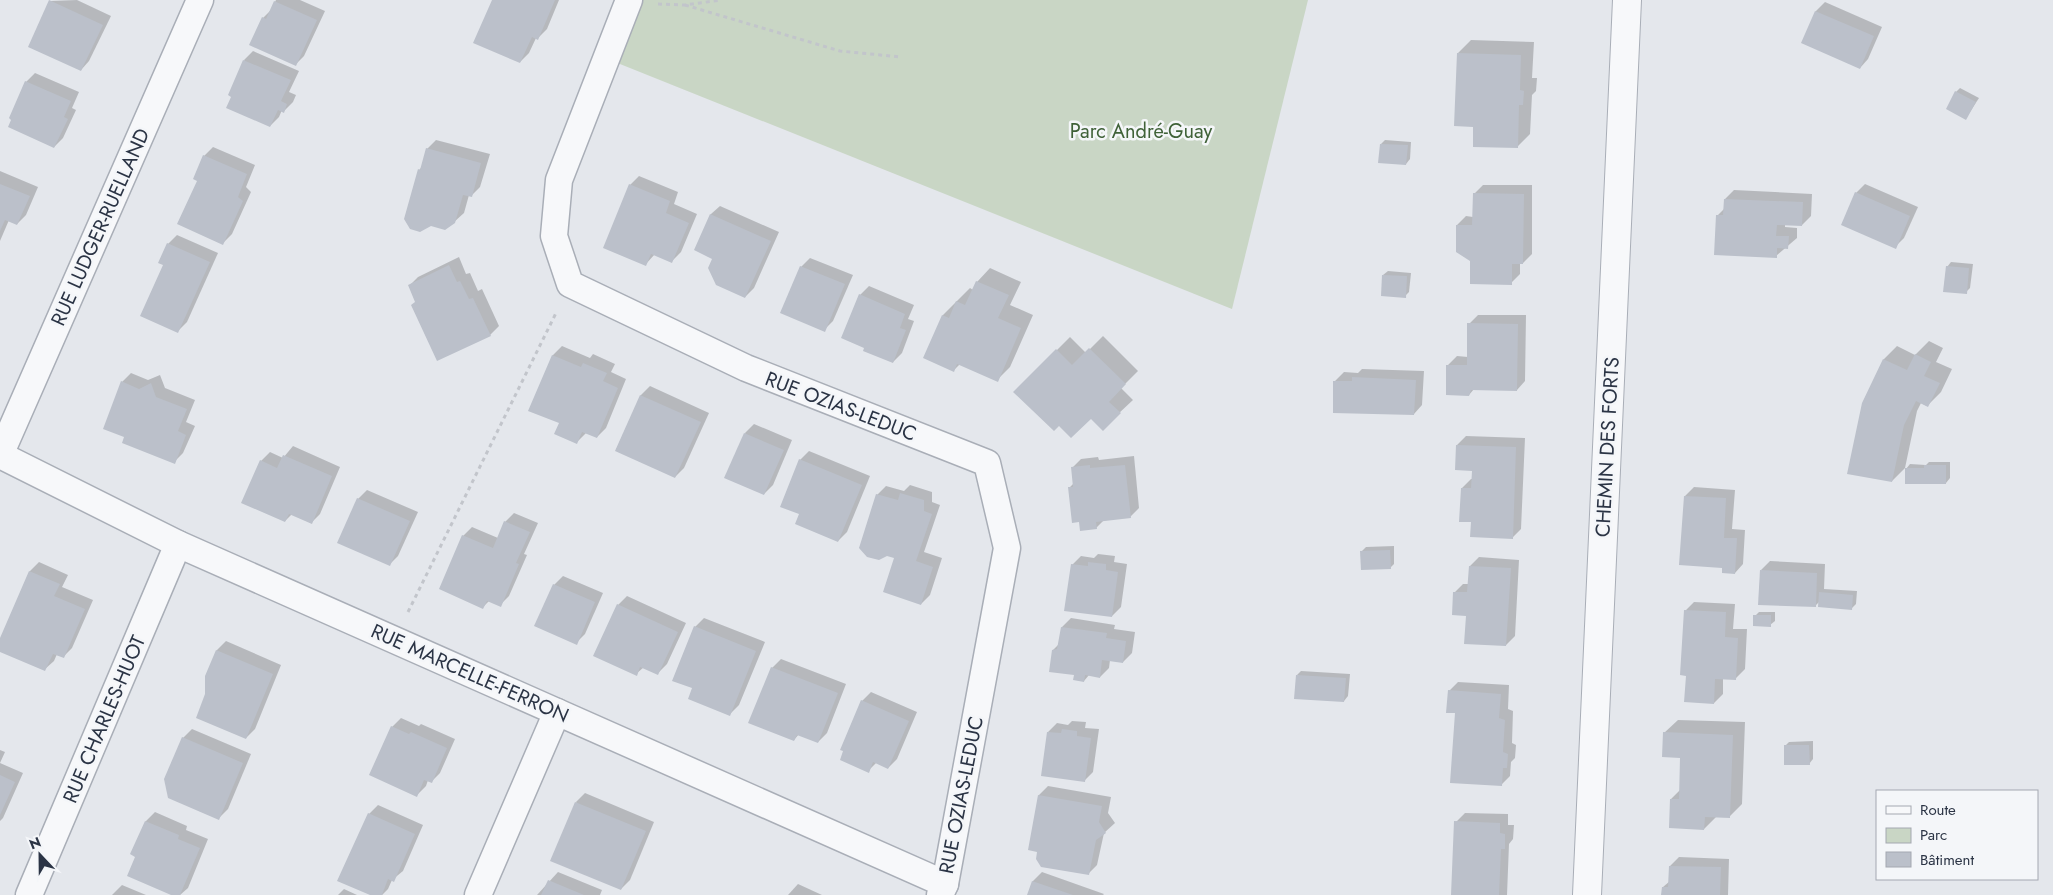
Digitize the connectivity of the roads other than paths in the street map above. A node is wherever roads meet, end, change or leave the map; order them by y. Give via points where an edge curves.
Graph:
1 (200, 0) edge
2 (1627, 0) edge
3 (628, 2) edge
4 (0, 455) edge
5 (178, 544) junction
6 (557, 712) junction
7 (942, 890) edge
8 (29, 895) edge
9 (478, 895) edge
10 (1587, 895) edge

1 - 4 street, RUE LUDGER-RUELLAND
2 - 10 street, CHEMIN DES FORTS
3 - 7 street, RUE OZIAS-LEDUC via 559,180 554,236 570,284 746,368 987,463 1007,548
4 - 5 street, RUE MARCELLE-FERRON
5 - 6 street, RUE MARCELLE-FERRON
5 - 8 street, RUE CHARLES-HUOT
6 - 7 street, RUE MARCELLE-FERRON
6 - 9 street

